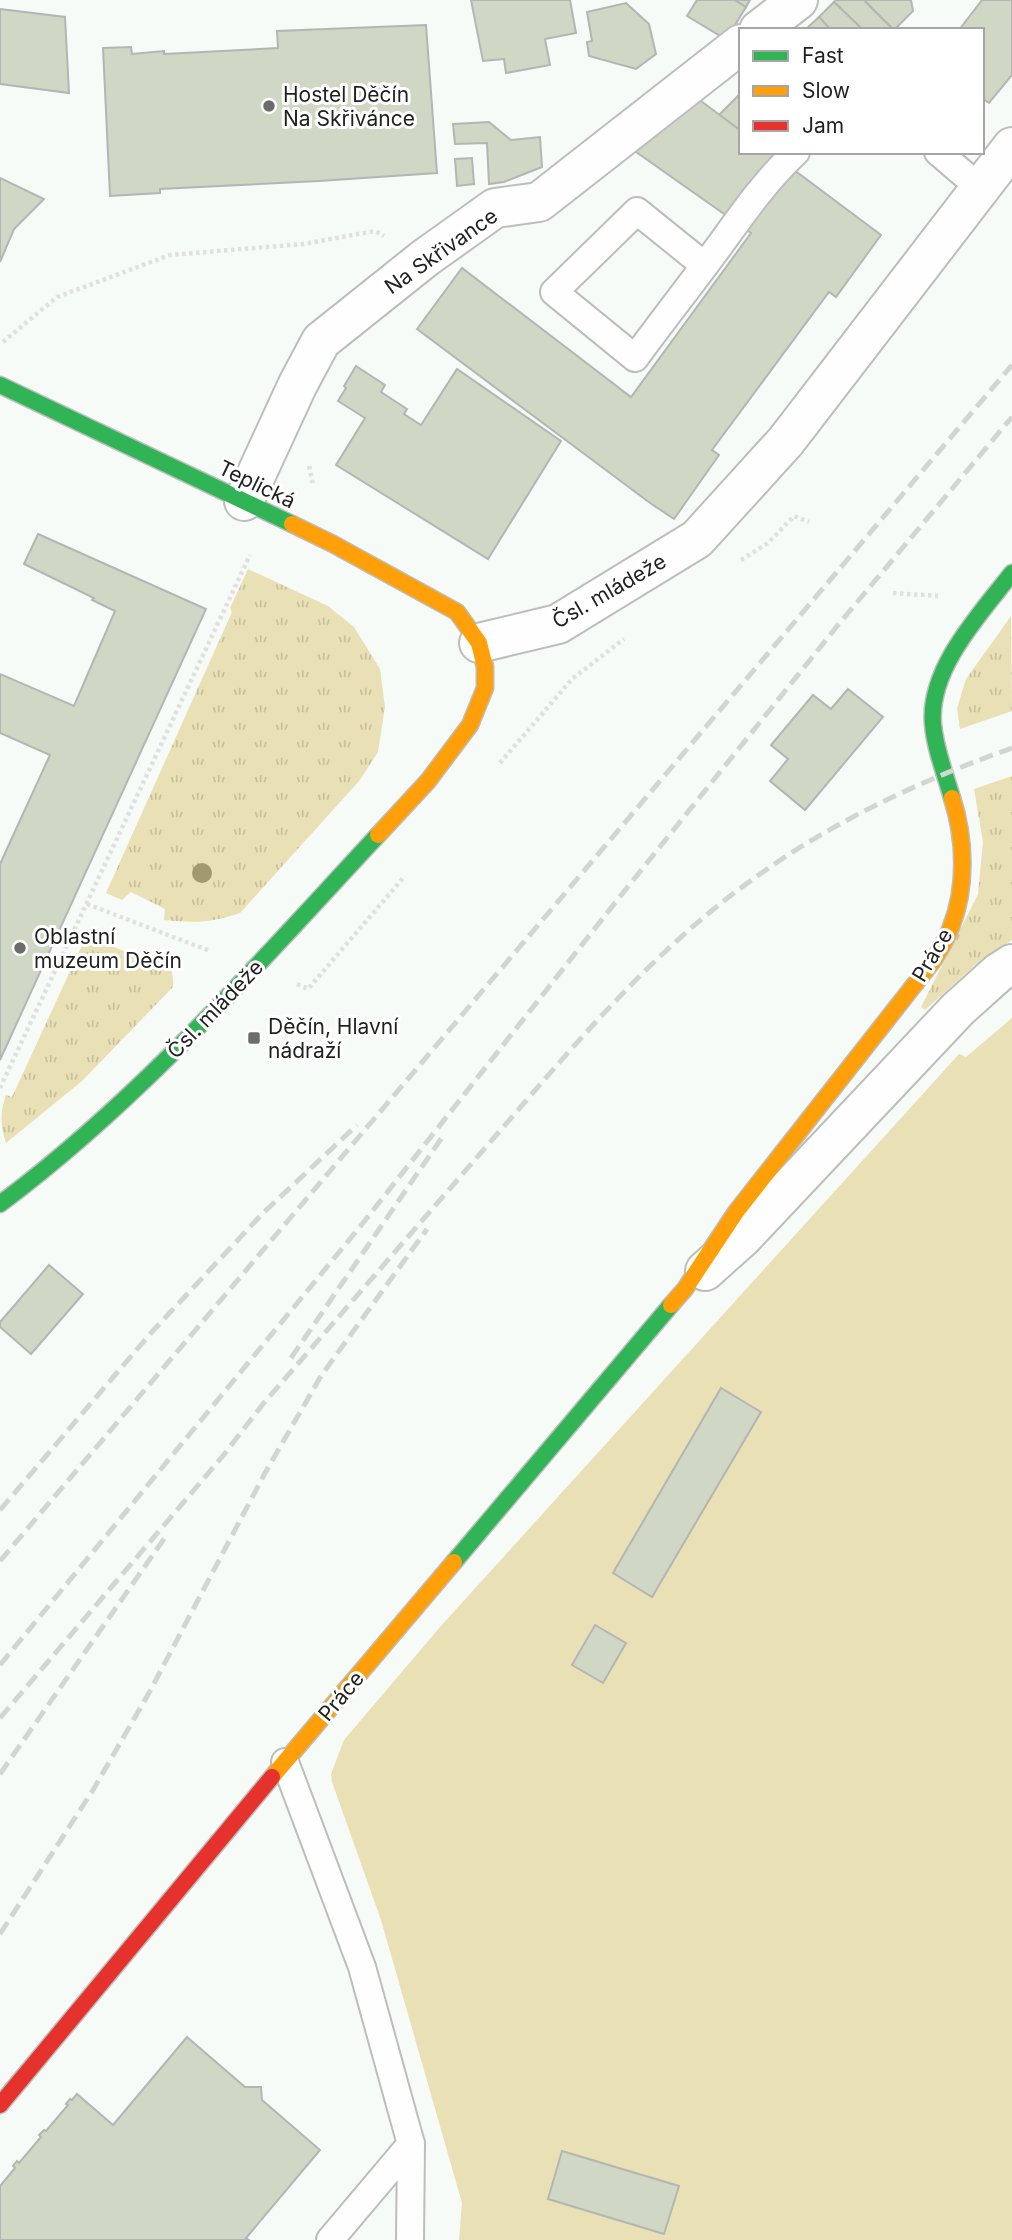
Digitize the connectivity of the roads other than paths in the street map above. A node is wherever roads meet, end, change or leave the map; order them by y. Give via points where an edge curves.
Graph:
1 (798, 0) edge
2 (762, 28) edge
3 (739, 46) edge
4 (1012, 147) edge
5 (794, 154) edge
6 (940, 154) edge
7 (980, 188) junction
8 (704, 265) junction
9 (0, 385) edge
10 (244, 501) junction
11 (1012, 573) edge
12 (479, 643) junction
13 (1012, 964) edge
14 (0, 1204) edge
15 (685, 1289) junction
16 (285, 1762) junction
17 (0, 2105) edge
18 (411, 2144) junction
19 (330, 2240) edge
20 (410, 2240) edge

1 - 2 street
3 - 10 street, Na Skřivance via 538,202 495,208 321,341
4 - 7 street, Čsl. mládeže
5 - 8 lane
6 - 7 lane
7 - 12 street, Čsl. mládeže via 786,441 697,539 558,624
8 - 8 lane via 635,358 554,292 637,211
9 - 10 street, Teplická
10 - 12 street, Teplická via 457,612
11 - 15 street, Práce via 945,666 934,694 937,753 961,830 962,870 952,924 933,961 736,1212
12 - 14 street, Čsl. mládeže via 485,688 470,725 428,781 194,1033 113,1112
13 - 15 street, Práce via 958,1009 743,1237
15 - 16 street, Práce
16 - 17 street, Práce
16 - 18 lane via 362,1967
18 - 19 lane
18 - 20 lane

